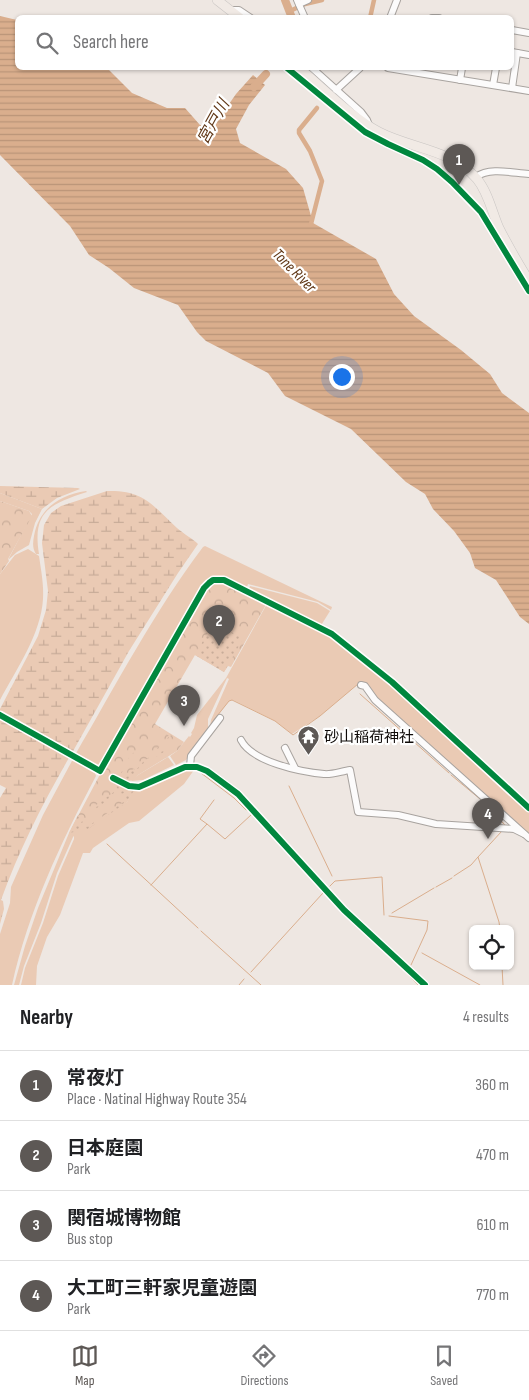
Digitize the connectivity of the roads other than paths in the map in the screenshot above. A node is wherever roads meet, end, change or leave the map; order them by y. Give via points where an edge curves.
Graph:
1 (217, 0) edge
2 (308, 0) edge
3 (396, 0) edge
4 (299, 4) edge
5 (232, 10) junction
6 (237, 15) edge
7 (247, 15) edge
8 (391, 15) edge
9 (514, 30) edge
10 (529, 33) edge
11 (514, 52) edge
12 (529, 54) edge
13 (301, 70) edge
14 (314, 70) edge
15 (358, 70) edge
16 (423, 70) edge
17 (462, 70) edge
18 (496, 70) edge
19 (513, 70) edge
20 (460, 80) junction
21 (493, 85) junction
22 (512, 88) junction
23 (336, 90) junction
24 (529, 91) edge
25 (369, 125) junction
26 (529, 174) edge
27 (476, 178) junction
28 (529, 280) edge
29 (361, 685) dead end
30 (220, 718) dead end
31 (240, 740) dead end
32 (285, 748) dead end
33 (190, 766) junction
34 (295, 768) junction
35 (113, 778) dead end
36 (527, 836) edge
37 (425, 985) edge

1 - 5 highway
2 - 4 street
3 - 8 street
5 - 6 highway
5 - 7 street via 240,10
9 - 10 street
11 - 12 street
13 - 25 highway
14 - 23 street
15 - 23 street
16 - 20 street
17 - 20 street
18 - 21 street
19 - 22 street
20 - 21 street
21 - 22 street
22 - 24 street
23 - 25 street
25 - 27 highway via 388,136 440,153
26 - 27 street via 488,171
27 - 28 highway via 504,238
29 - 36 street
30 - 33 street via 192,754
31 - 34 street via 245,748 263,759
32 - 34 street
33 - 35 street via 139,787 128,786
33 - 37 street via 207,771 238,794 344,910
34 - 36 street via 324,774 350,770 358,812 398,815 444,825 505,829

